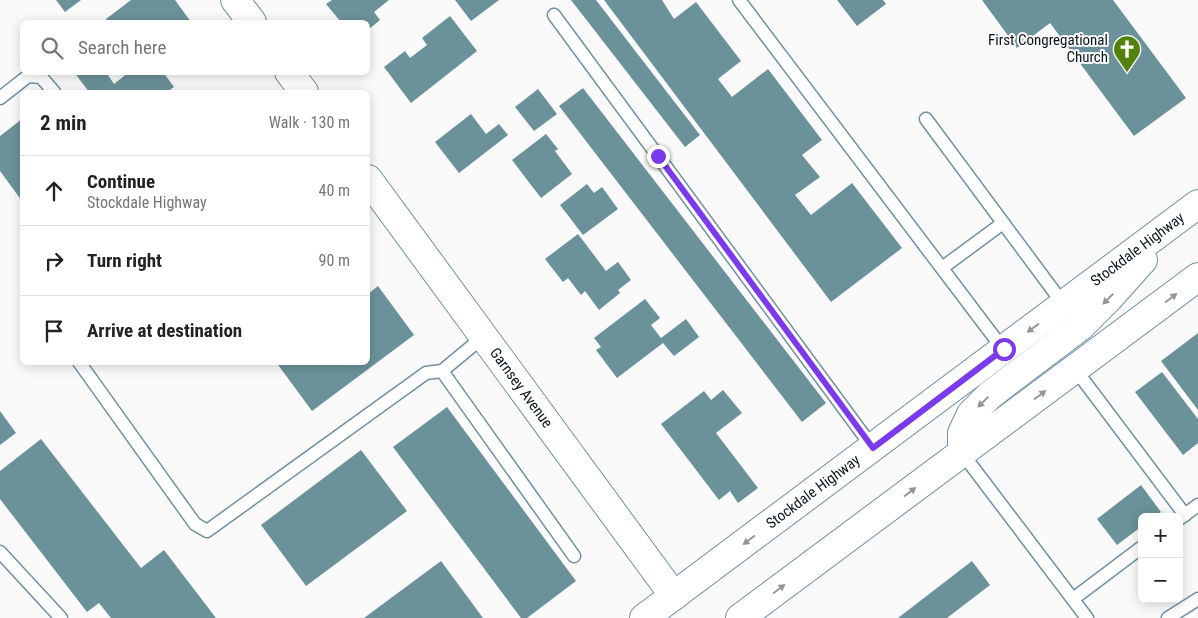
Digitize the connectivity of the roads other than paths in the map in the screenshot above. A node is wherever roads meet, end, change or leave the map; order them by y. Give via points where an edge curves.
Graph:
1 (236, 0) edge
2 (739, 0) edge
3 (554, 15) dead end
4 (251, 20) edge
5 (291, 75) edge
6 (52, 90) edge
7 (302, 90) edge
8 (0, 98) edge
9 (926, 119) dead end
10 (370, 182) edge
11 (1198, 204) edge
12 (1174, 222) junction
13 (1003, 223) junction
14 (942, 268) junction
15 (1198, 278) edge
16 (1064, 305) junction
17 (483, 337) junction
18 (1004, 349) junction
19 (81, 365) edge
20 (1075, 369) junction
21 (442, 371) junction
22 (873, 448) junction
23 (962, 453) junction
24 (1198, 505) edge
25 (1179, 513) edge
26 (1183, 516) edge
27 (1138, 550) edge
28 (0, 552) edge
29 (574, 556) dead end
30 (1073, 599) junction
31 (1198, 599) edge
32 (675, 607) edge
33 (61, 618) edge
34 (644, 618) edge
35 (740, 618) edge
36 (1087, 618) edge
37 (1168, 618) edge

1 - 4 main road
2 - 14 lane
3 - 22 lane
5 - 7 main road
6 - 8 lane via 41,77 28,76
9 - 13 lane
10 - 17 main road, Garnsey Avenue
11 - 12 main road, Stockdale Highway
12 - 16 main road, Stockdale Highway
12 -> 23 main road via 1134,271 1081,326 990,395 971,414 962,433
13 - 14 lane
13 - 16 lane
14 - 18 lane
20 -> 15 main road
16 -> 18 main road, Stockdale Highway
17 - 21 lane
17 - 32 main road, Garnsey Avenue
18 - 22 main road, Stockdale Highway
19 - 21 lane via 195,524 207,531 426,373
23 -> 20 main road
20 - 25 lane
21 - 29 lane
22 -> 32 main road, Stockdale Highway
23 - 30 lane
35 -> 23 main road
24 - 26 lane
27 - 30 lane
28 - 33 lane
30 - 36 lane
31 - 37 lane
32 - 34 main road, Stockdale Highway

